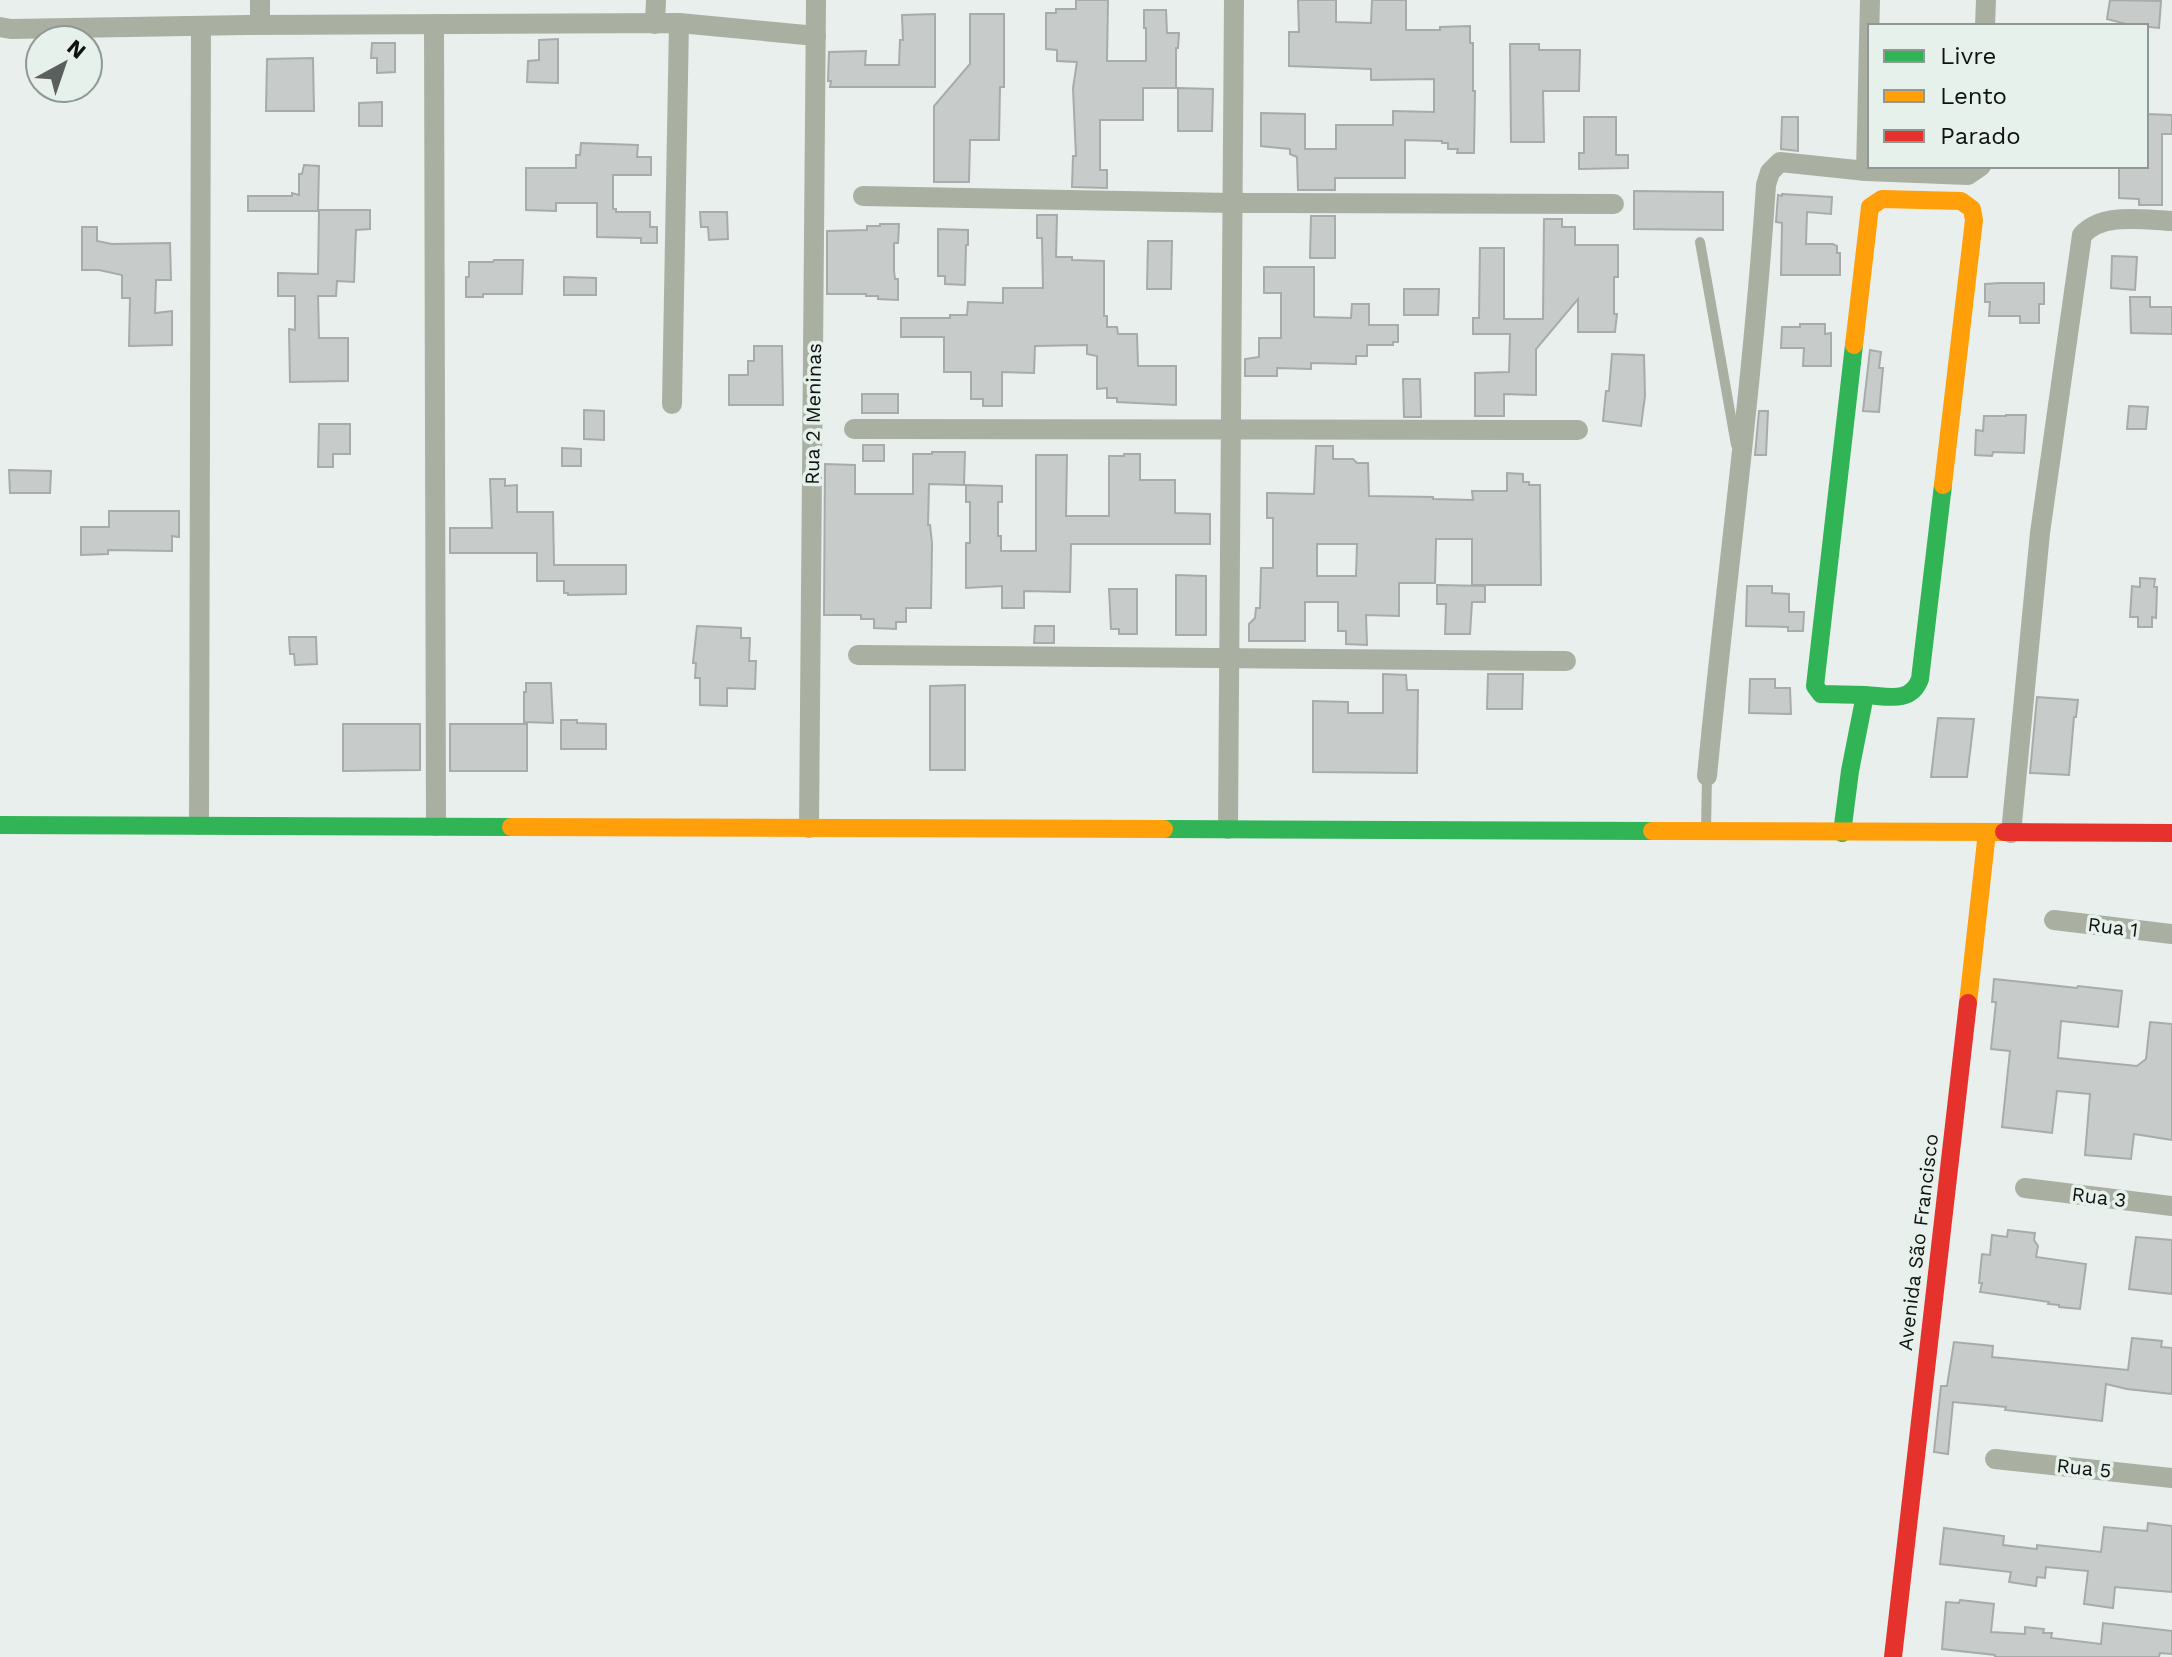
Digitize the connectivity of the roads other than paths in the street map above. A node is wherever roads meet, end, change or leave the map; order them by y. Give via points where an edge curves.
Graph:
1 (260, 0) edge
2 (656, 0) edge
3 (816, 0) edge
4 (1234, 0) edge
5 (1870, 0) edge
6 (1986, 0) edge
7 (679, 23) junction
8 (434, 24) junction
9 (655, 24) junction
10 (1869, 24) edge
11 (1985, 24) edge
12 (260, 25) junction
13 (201, 26) junction
14 (0, 27) edge
15 (816, 36) junction
16 (1868, 86) edge
17 (1978, 168) edge
18 (1866, 171) junction
19 (863, 196) dead end
20 (1232, 203) junction
21 (1614, 204) dead end
22 (2172, 221) edge
23 (1700, 242) dead end
24 (672, 404) dead end
25 (854, 429) dead end
26 (1231, 430) junction
27 (1578, 430) dead end
28 (1739, 463) junction
29 (858, 655) dead end
30 (1230, 657) junction
31 (1566, 661) dead end
32 (1865, 695) junction
33 (1707, 776) joint
34 (0, 825) edge
35 (199, 825) junction
36 (436, 826) junction
37 (809, 828) junction
38 (1228, 829) junction
39 (1706, 832) junction
40 (1987, 832) junction
41 (1842, 833) junction
42 (2011, 833) junction
43 (2172, 833) edge
44 (2054, 920) dead end
45 (2172, 934) edge
46 (2025, 1188) dead end
47 (2172, 1206) edge
48 (1995, 1459) dead end
49 (2172, 1478) edge
50 (1893, 1657) edge

1 - 12 street
2 - 9 street
3 - 15 street, Rua 2 Meninas
4 - 20 street
5 - 10 street
6 - 11 street
7 - 9 street
7 - 15 street
7 - 24 street
8 - 9 street
8 - 12 street
8 - 36 street
12 - 13 street
13 - 14 street
13 - 35 street
15 - 37 street, Rua 2 Meninas
16 - 18 street
17 - 18 street via 1968,175
18 - 28 street via 1780,162 1770,172
19 - 20 street
20 - 21 street
20 - 26 street
22 - 42 street via 2099,223 2082,235 2040,533
23 - 28 lane
25 - 26 street
26 - 27 street
26 - 30 street
28 - 33 street
29 - 30 street
30 - 31 street
30 - 38 street
32 - 32 main road via 1907,696 1920,679 1974,220 1972,209 1961,201 1882,199 1870,207 1815,673 1821,694
32 - 41 main road
33 - 39 lane
34 - 35 main road
35 - 36 main road
36 - 37 main road
37 - 38 main road
38 - 39 main road
39 - 41 main road
40 - 41 main road
40 - 42 main road
40 - 50 main road, Avenida São Francisco
42 - 43 main road
44 - 45 street, Rua 1
46 - 47 street, Rua 3
48 - 49 street, Rua 5

